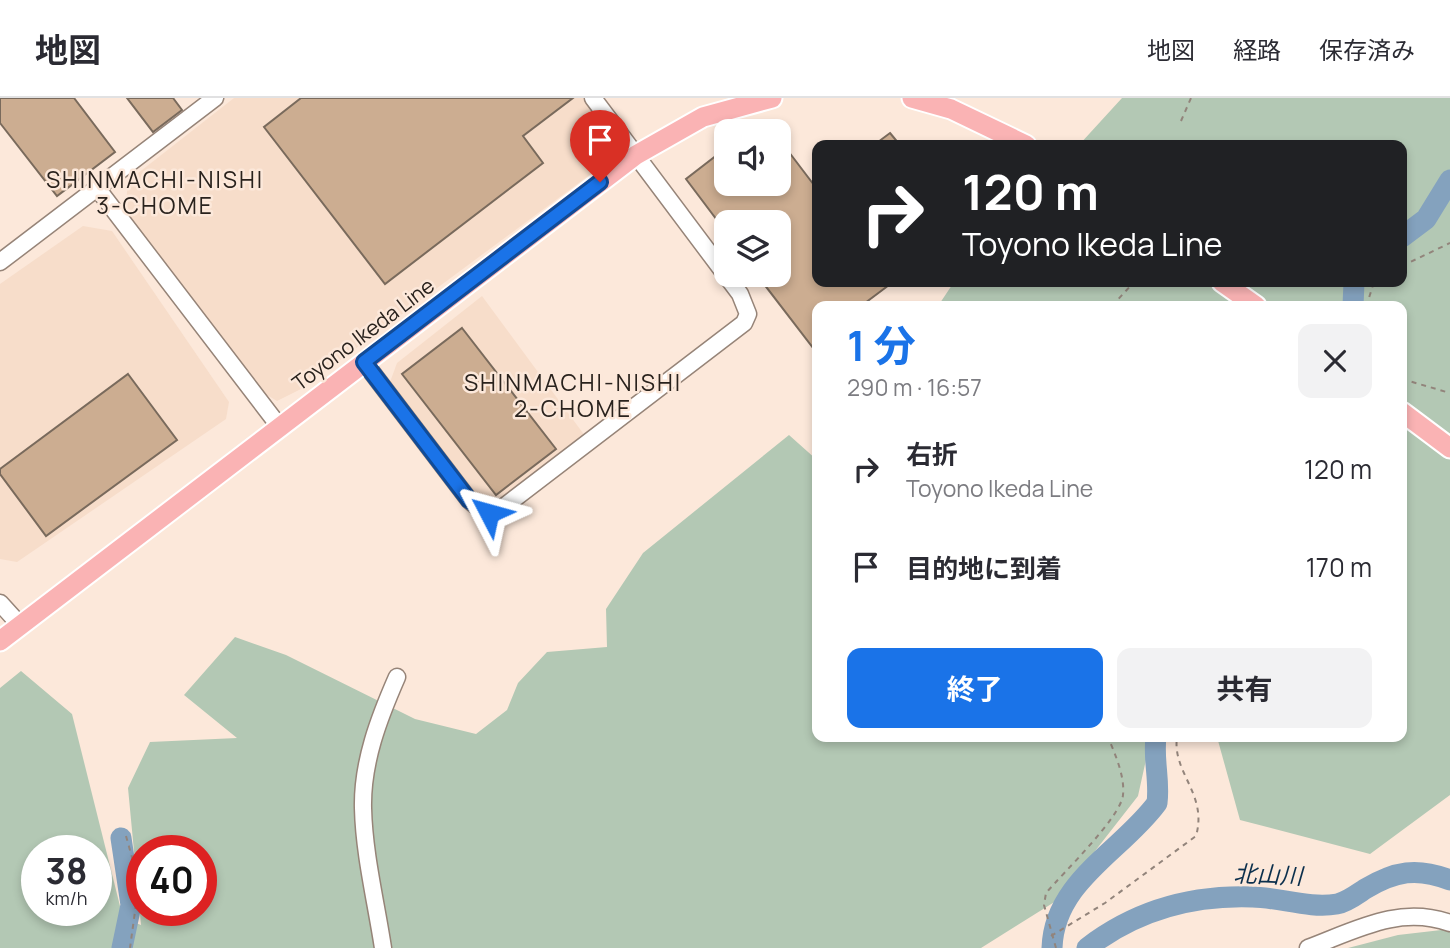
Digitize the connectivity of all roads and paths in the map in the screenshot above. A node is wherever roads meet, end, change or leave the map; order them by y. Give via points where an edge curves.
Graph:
1 (215, 98) edge
2 (593, 98) edge
3 (772, 98) edge
4 (912, 98) edge
5 (1191, 98) edge
6 (1181, 121) dead end
7 (1016, 140) edge
8 (636, 155) junction
9 (97, 188) junction
10 (1450, 243) edge
11 (0, 262) edge
12 (1407, 264) edge
13 (1129, 287) edge
14 (1229, 287) edge
15 (1117, 301) edge
16 (1249, 301) edge
17 (364, 362) junction
18 (1407, 381) edge
19 (1450, 393) edge
20 (1407, 416) edge
21 (279, 426) junction
22 (1450, 448) edge
23 (0, 603) edge
24 (20, 625) junction
25 (0, 640) edge
26 (397, 677) dead end
27 (1110, 742) edge
28 (1178, 742) edge
29 (1450, 923) edge
30 (133, 926) edge
31 (1051, 936) junction
32 (130, 948) edge
33 (383, 948) edge
34 (1056, 948) edge
35 (1308, 948) edge

1 - 9 street
2 - 8 street
3 - 8 main road, Toyono Ikeda Line via 703,117
4 - 7 main road via 951,109
5 - 6 path
8 - 17 main road, Toyono Ikeda Line
8 - 17 street via 740,294 748,314 738,330 505,508 489,513 469,500
9 - 11 street
9 - 21 street
10 - 12 path
13 - 15 path
14 - 16 main road
17 - 21 main road, Toyono Ikeda Line
18 - 19 path
20 - 22 main road
21 - 24 main road, Toyono Ikeda Line
23 - 24 street
24 - 25 main road, Toyono Ikeda Line
26 - 33 street via 368,759 363,807
27 - 31 path via 1123,781 1123,797 1098,836 1046,893
28 - 31 path via 1199,805 1196,836
29 - 35 street via 1405,914
30 - 32 path
31 - 34 path

